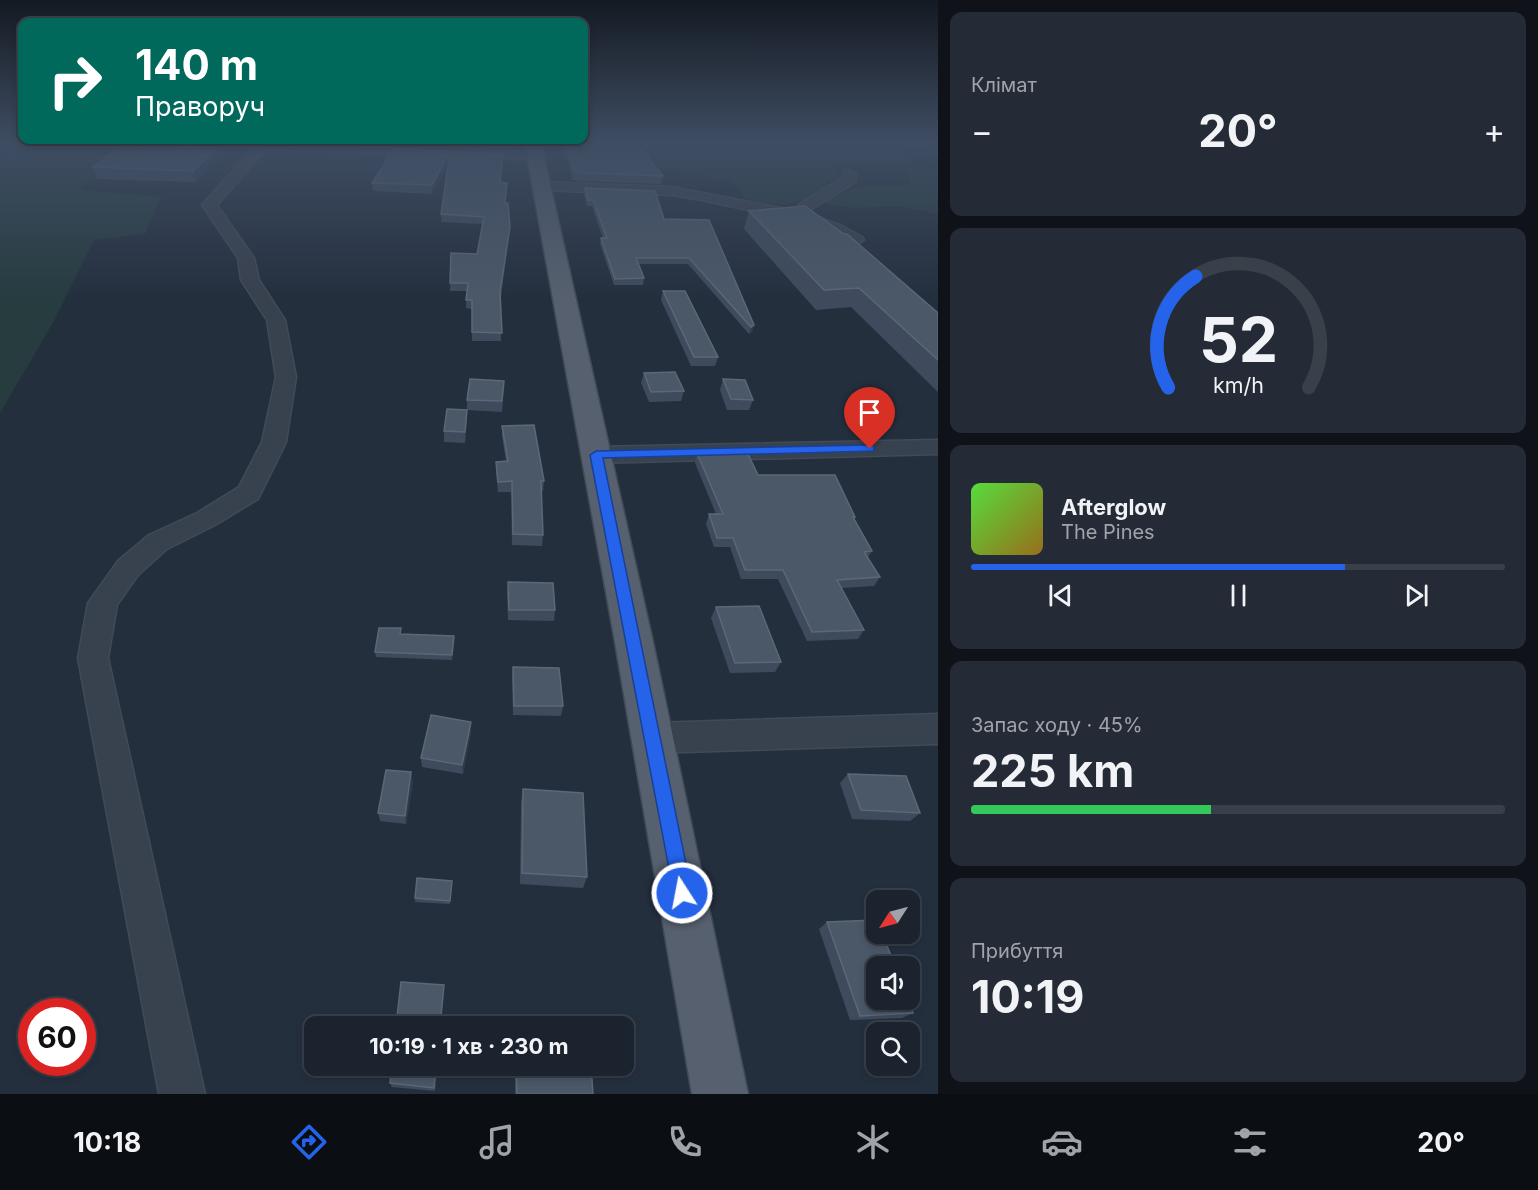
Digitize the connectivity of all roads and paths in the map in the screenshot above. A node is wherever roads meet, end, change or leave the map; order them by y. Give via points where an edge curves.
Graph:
1 (218, 195) edge
2 (543, 195) edge
3 (691, 195) edge
4 (826, 195) edge
5 (803, 218) junction
6 (856, 240) edge
7 (938, 447) edge
8 (596, 455) junction
9 (938, 729) edge
10 (652, 738) junction
11 (182, 1094) edge
12 (720, 1094) edge

1 - 11 street via 209,205 246,258 250,280 276,320 286,377 274,442 249,493 158,542 128,568 103,603 93,658
2 - 8 main road
3 - 5 street
4 - 5 street via 803,208
5 - 6 street
7 - 8 street
8 - 10 main road
9 - 10 street
10 - 12 main road

